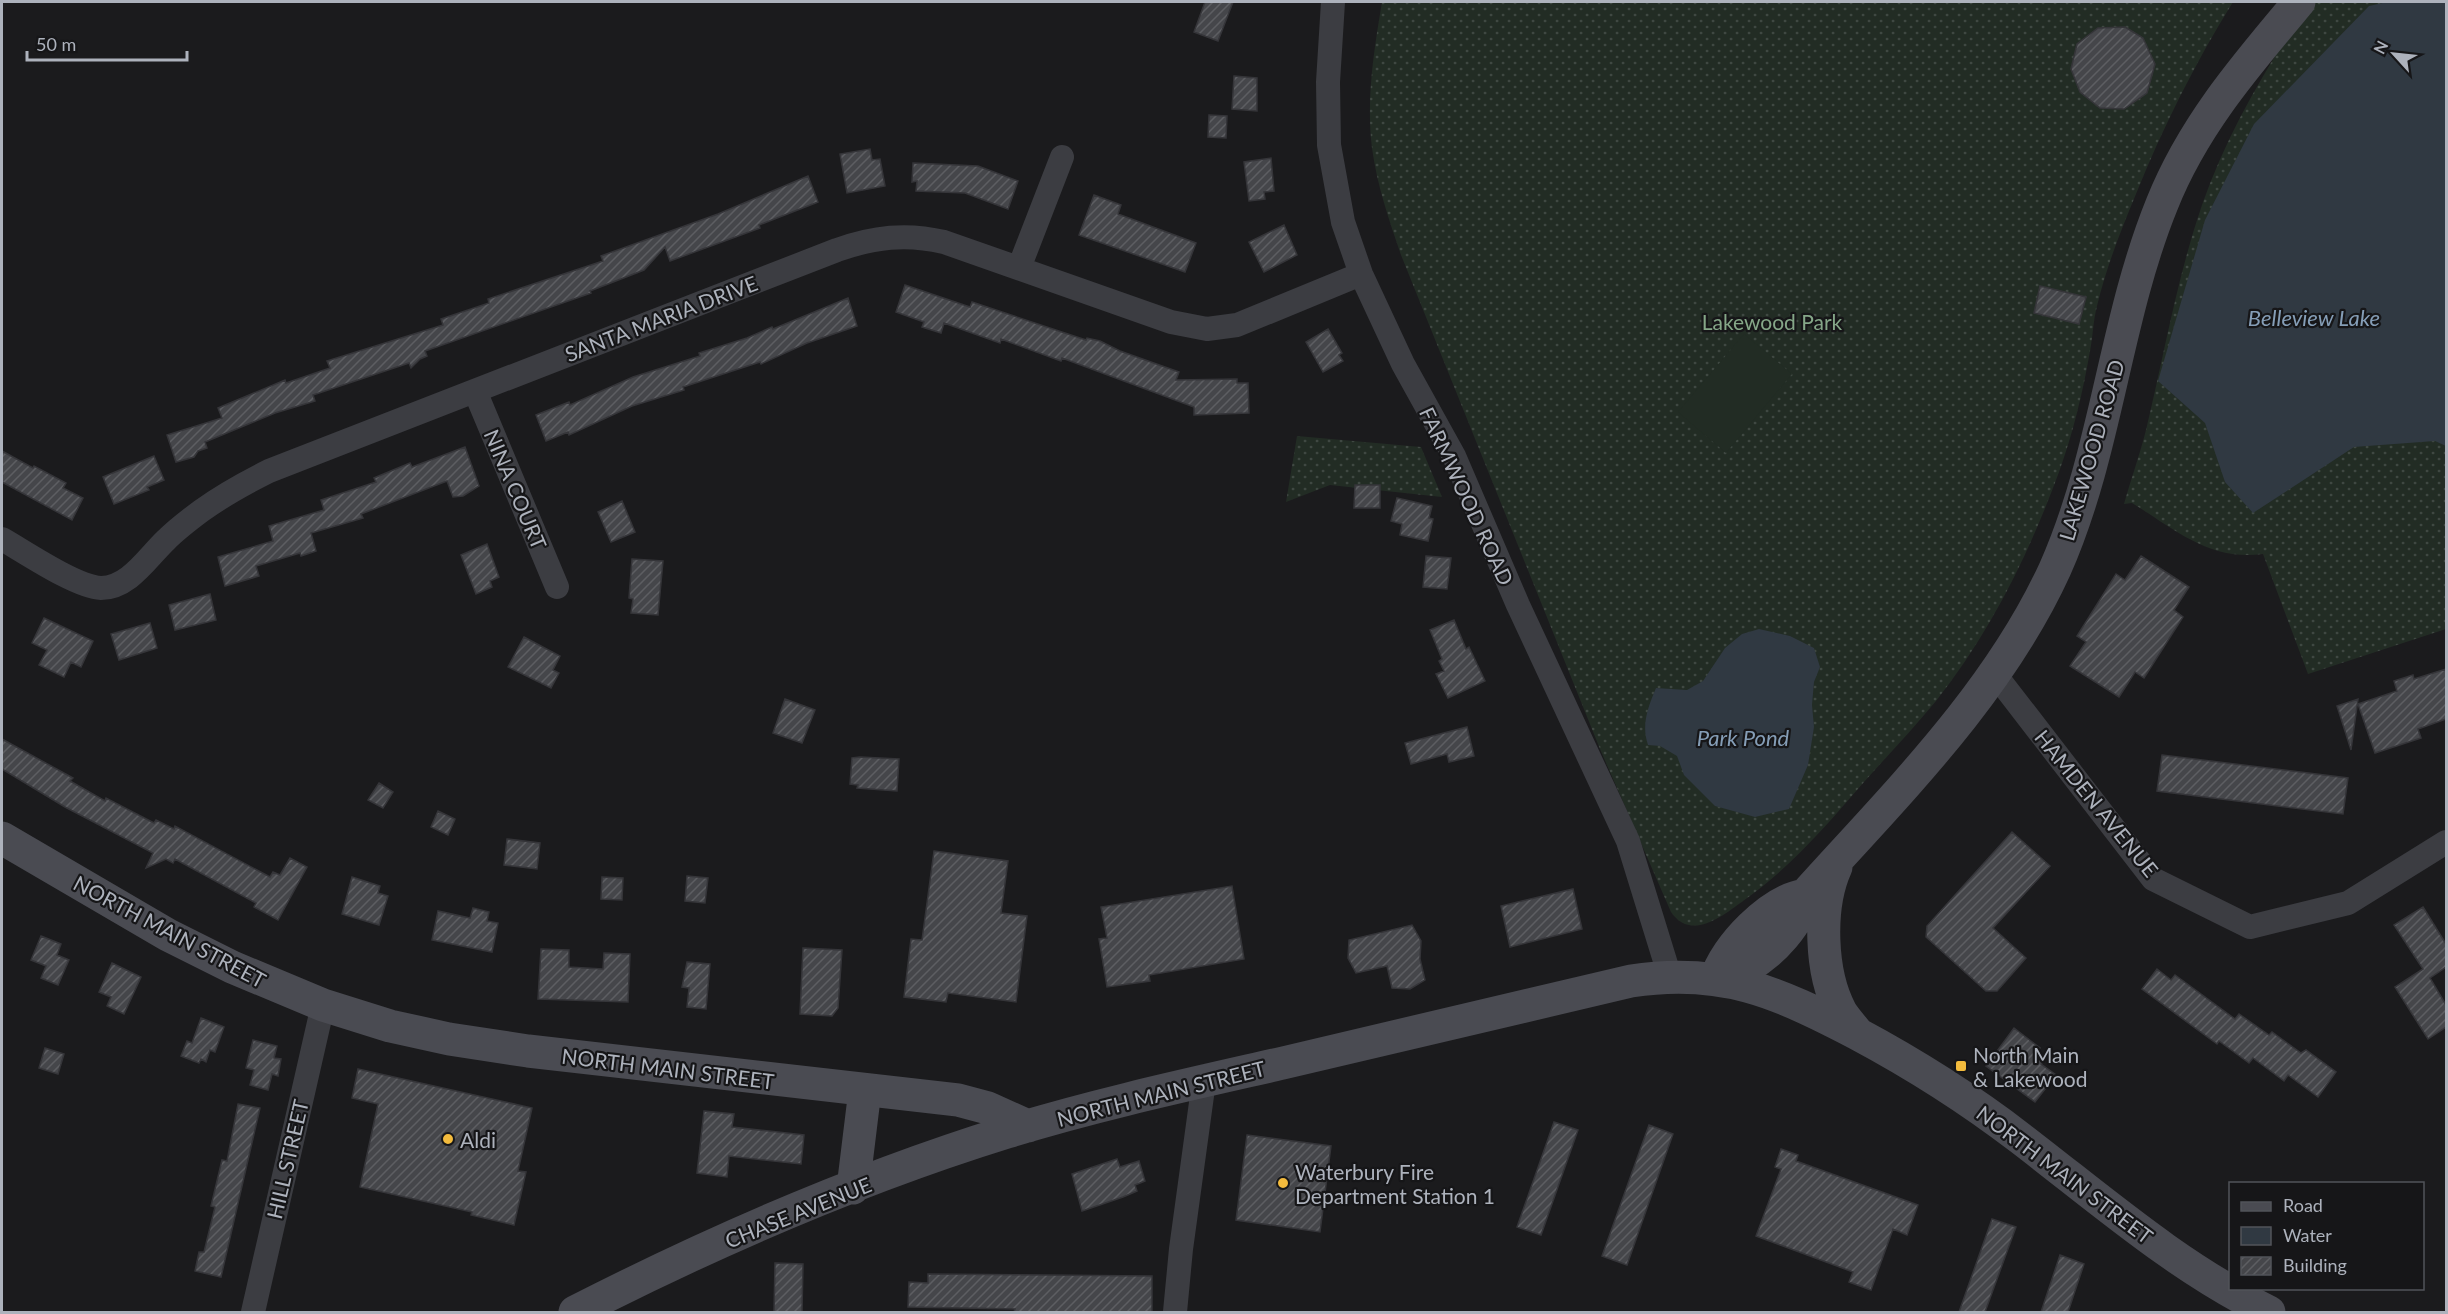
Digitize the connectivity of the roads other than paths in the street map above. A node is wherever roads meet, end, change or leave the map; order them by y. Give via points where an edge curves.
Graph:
1 (1333, 2) edge
2 (2299, 2) edge
3 (1062, 157) dead end
4 (1019, 268) junction
5 (1361, 274) junction
6 (475, 391) junction
7 (2, 539) edge
8 (557, 587) dead end
9 (1994, 673) junction
10 (2, 838) edge
11 (2446, 842) edge
12 (1846, 850) junction
13 (1670, 977) junction
14 (1716, 979) junction
15 (323, 1005) junction
16 (1860, 1035) junction
17 (1204, 1081) junction
18 (865, 1090) junction
19 (1028, 1126) junction
20 (853, 1188) junction
21 (253, 1312) edge
22 (575, 1312) edge
23 (1175, 1312) edge
24 (2269, 1312) edge

1 - 5 street, FARMWOOD ROAD via 1329,146 1343,222
2 - 9 main road, LAKEWOOD ROAD via 2214,106 2170,185 2139,272 2074,521 2042,595
3 - 4 street
4 - 5 street, SANTA MARIA DRIVE via 1171,322 1207,329 1250,322
4 - 6 street, SANTA MARIA DRIVE via 927,238 876,238
5 - 13 street, FARMWOOD ROAD via 1403,364 1454,456 1518,605 1628,841
6 - 7 street, SANTA MARIA DRIVE via 250,480 200,512 133,574 114,586 99,588 83,583
6 - 8 street, NINA COURT
9 - 11 street, HAMDEN AVENUE via 2153,879 2250,927 2348,903
9 - 12 main road, LAKEWOOD ROAD via 1949,732
10 - 15 main road, NORTH MAIN STREET via 200,952
12 - 14 main road, LAKEWOOD ROAD via 1804,895 1798,918 1771,948 1746,968
12 - 16 main road via 1829,887 1825,951 1837,1002
13 - 14 main road, NORTH MAIN STREET
13 - 17 main road, NORTH MAIN STREET via 1631,981
14 - 16 main road, NORTH MAIN STREET via 1786,998
15 - 18 main road, NORTH MAIN STREET via 390,1026 486,1045
15 - 21 street, HILL STREET
16 - 24 main road, NORTH MAIN STREET via 1945,1084 2177,1259 2223,1289
17 - 19 main road, NORTH MAIN STREET
17 - 23 street
18 - 19 main road, NORTH MAIN STREET via 974,1104
18 - 20 main road
19 - 20 main road, CHASE AVENUE
20 - 22 main road, CHASE AVENUE via 722,1243

